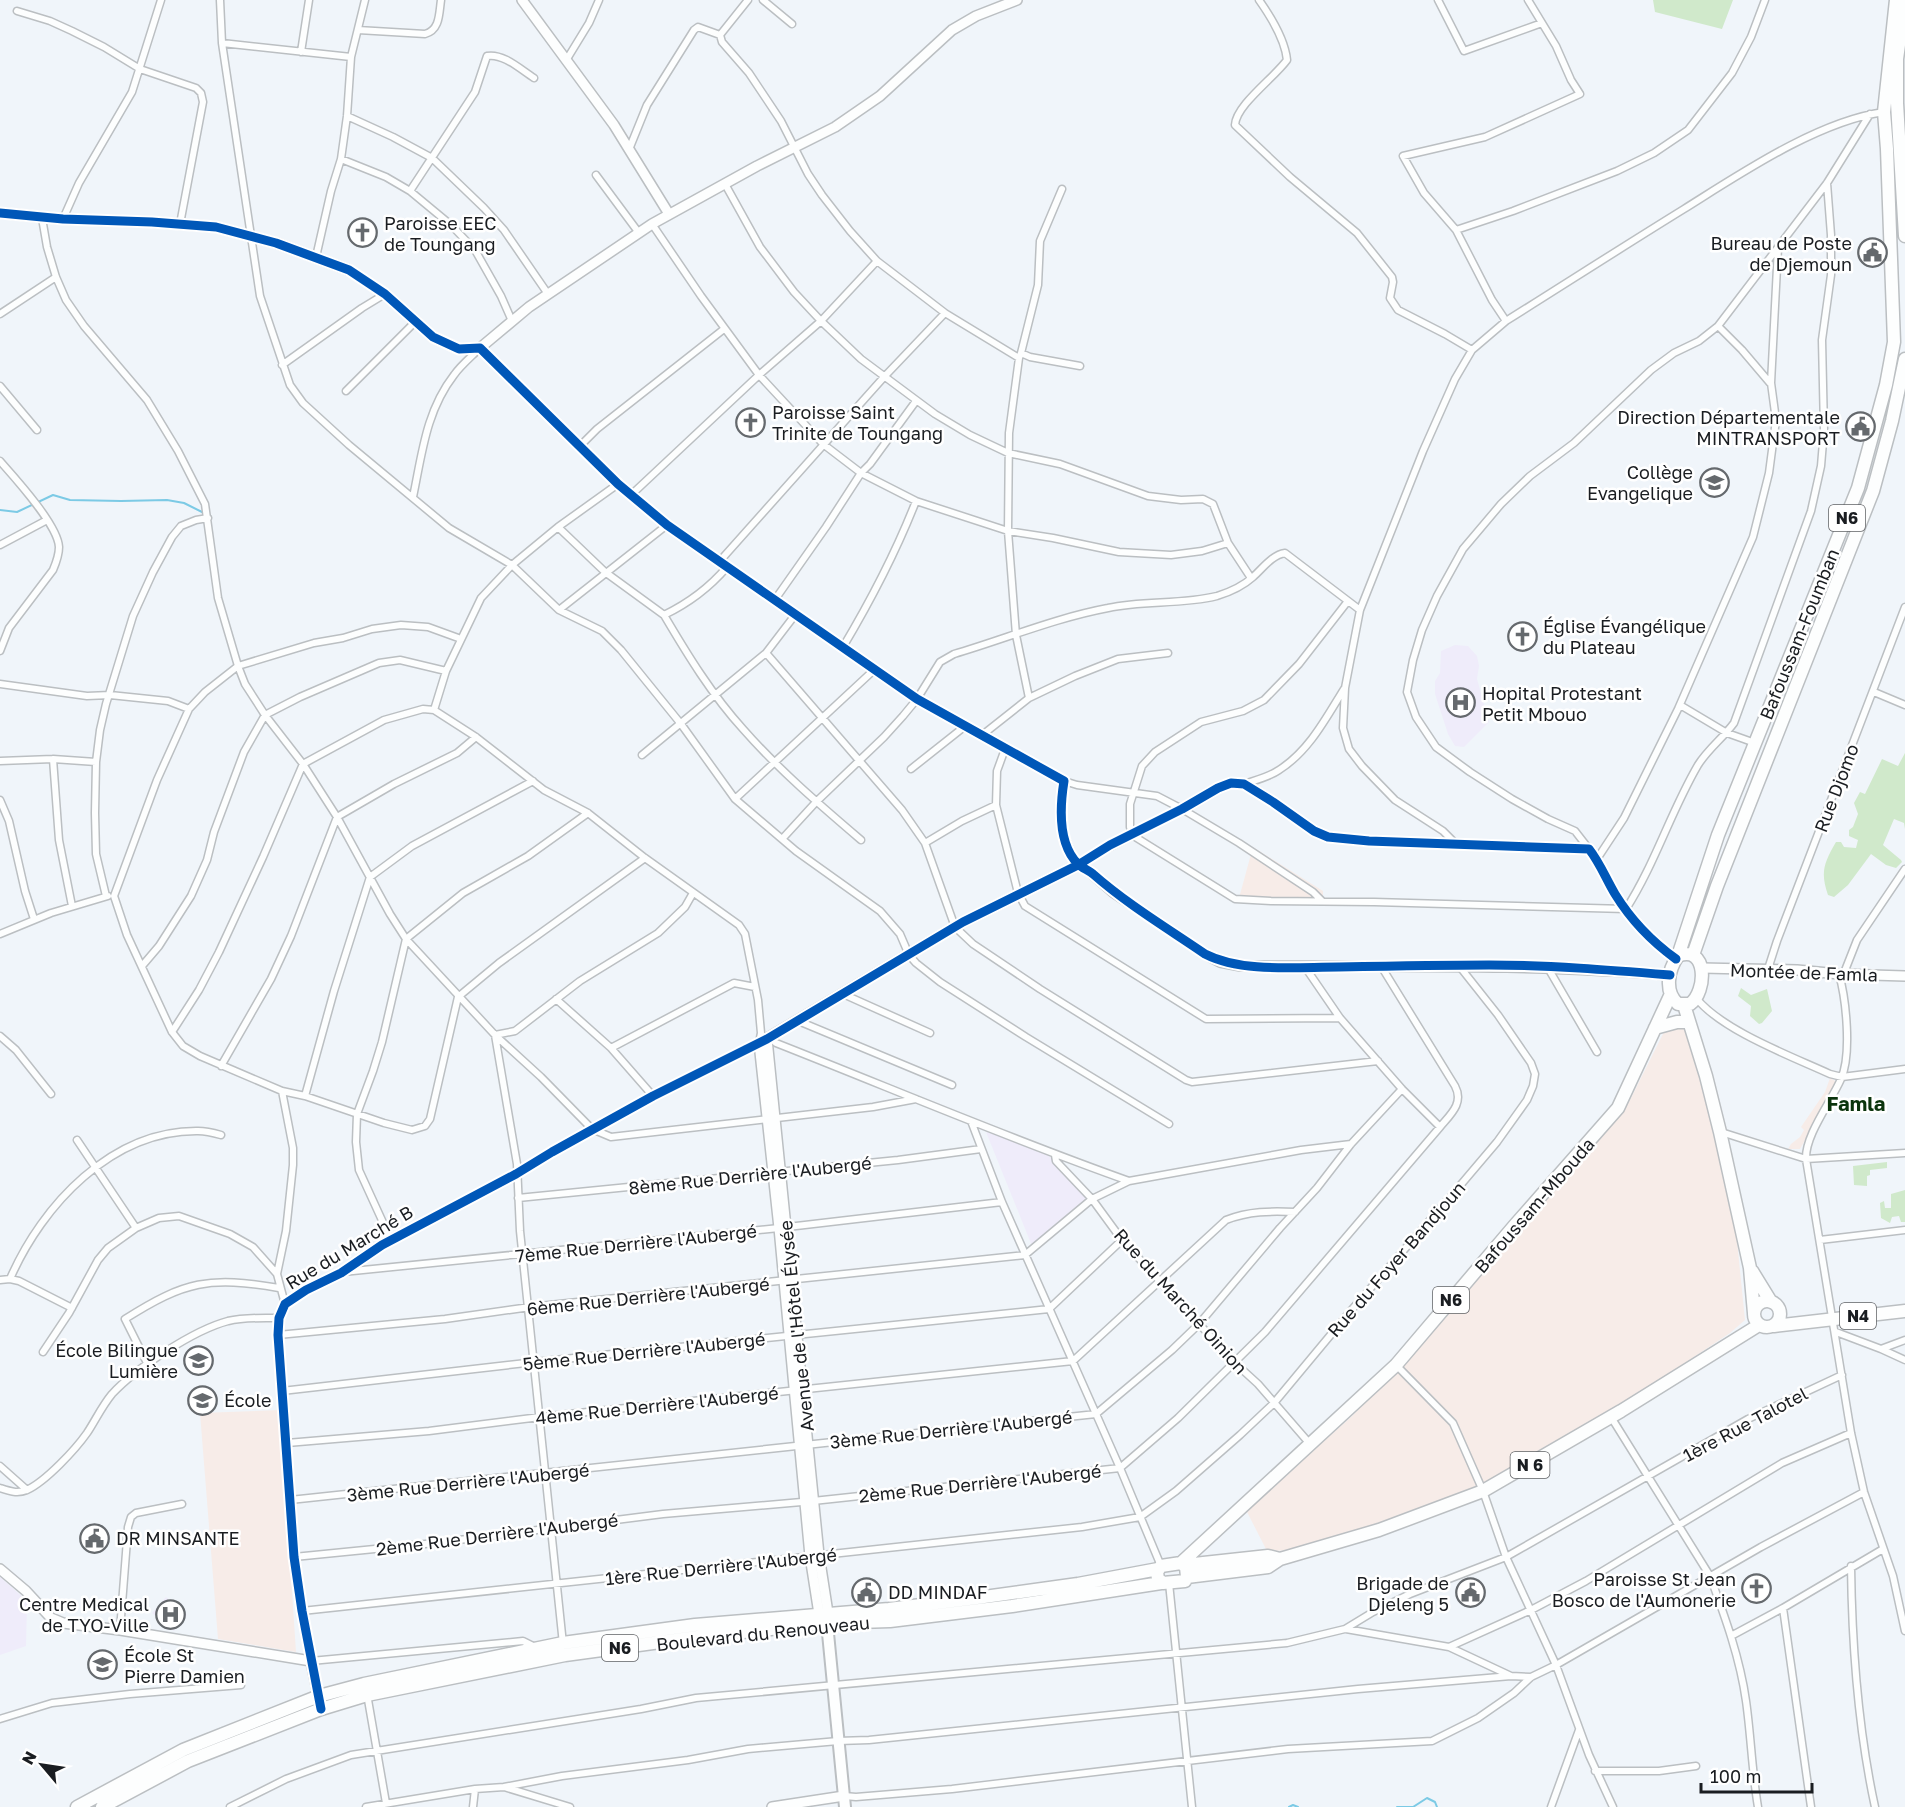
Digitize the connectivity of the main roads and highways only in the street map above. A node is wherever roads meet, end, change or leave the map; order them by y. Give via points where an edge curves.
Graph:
1 (1896, 0) edge
2 (1905, 2) edge
3 (1897, 59) edge
4 (1904, 217) edge
5 (1890, 219) junction
6 (1905, 236) edge
7 (1899, 343) edge
8 (1905, 359) edge
9 (1878, 418) junction
10 (1893, 421) junction
11 (1828, 565) junction
12 (1843, 570) junction
13 (1794, 647) junction
14 (1810, 653) junction
15 (1748, 762) junction
16 (1765, 768) junction
17 (1700, 888) junction
18 (1715, 894) junction
19 (1693, 955) junction
20 (1677, 958) junction
21 (1670, 996) junction
22 (1684, 1005) junction
23 (1689, 1022) junction
24 (1655, 1028) junction
25 (1750, 1268) junction
26 (1771, 1302) junction
27 (1905, 1311) edge
28 (1780, 1312) junction
29 (1754, 1313) junction
30 (1810, 1320) junction
31 (1759, 1325) junction
32 (1774, 1326) junction
33 (1159, 1568) junction
34 (1184, 1568) junction
35 (1165, 1583) junction
36 (1078, 1590) junction
37 (823, 1618) junction
38 (564, 1649) junction
39 (366, 1689) junction
40 (102, 1802) edge
41 (842, 1802) edge
42 (77, 1807) edge

1 - 3 highway, N6
2 - 3 highway, N6
3 - 4 highway, N6
3 - 5 highway, Bafoussam-Foumban / N6 via 1884,112
4 - 5 highway
4 - 6 highway, N6
5 - 7 highway, Bafoussam-Foumban / N6
7 - 9 highway, Bafoussam-Foumban / N6
8 - 10 highway, Bafoussam-Foumban / N6
9 - 10 highway
9 - 11 highway, Bafoussam-Foumban / N6 via 1858,488
10 - 12 highway, Bafoussam-Foumban / N6 via 1873,491
11 - 12 highway
11 - 13 highway, Bafoussam-Foumban / N6
12 - 14 highway, Bafoussam-Foumban / N6
13 - 14 highway
13 - 15 highway, Bafoussam-Foumban / N6
14 - 16 highway, Bafoussam-Foumban / N6
15 - 16 highway
15 - 17 highway, Bafoussam-Foumban / N6
16 - 18 highway, Bafoussam-Foumban / N6
17 - 18 highway
17 - 20 highway, Bafoussam-Foumban / N6
18 - 19 highway, Bafoussam-Foumban / N6
19 - 20 highway
19 - 22 highway via 1702,968 1696,999
20 - 21 highway via 1670,975
21 - 22 highway
21 - 24 highway, Bafoussam-Mbouda / N6
22 - 23 highway
23 - 24 highway
23 - 25 highway via 1720,1132
24 - 34 highway, Bafoussam-Mbouda / N6 via 1618,1107 1396,1365
25 - 26 highway
25 - 29 highway
26 - 28 highway
26 - 29 highway via 1758,1305
27 - 30 highway, N4
28 - 30 highway, N4
28 - 32 highway
29 - 31 highway
30 - 32 highway, N4
31 - 32 highway
31 - 34 highway, N 6 via 1483,1491 1379,1530 1280,1559 1268,1567
33 - 34 highway, Boulevard du Renouveau
33 - 35 highway via 1157,1578
33 - 36 highway, Boulevard du Renouveau / N6
34 - 35 highway, Boulevard du Renouveau via 1183,1581
35 - 36 highway, Boulevard du Renouveau / N6
36 - 37 highway, Boulevard du Renouveau / N6 via 912,1612
37 - 38 highway, Boulevard du Renouveau / N6
37 - 41 main road
38 - 39 highway, Boulevard du Renouveau / N6
38 - 39 highway, Boulevard du Renouveau / N6 via 536,1648
39 - 40 highway, Boulevard du Renouveau / N6 via 320,1702 186,1756
40 - 42 highway, N6

